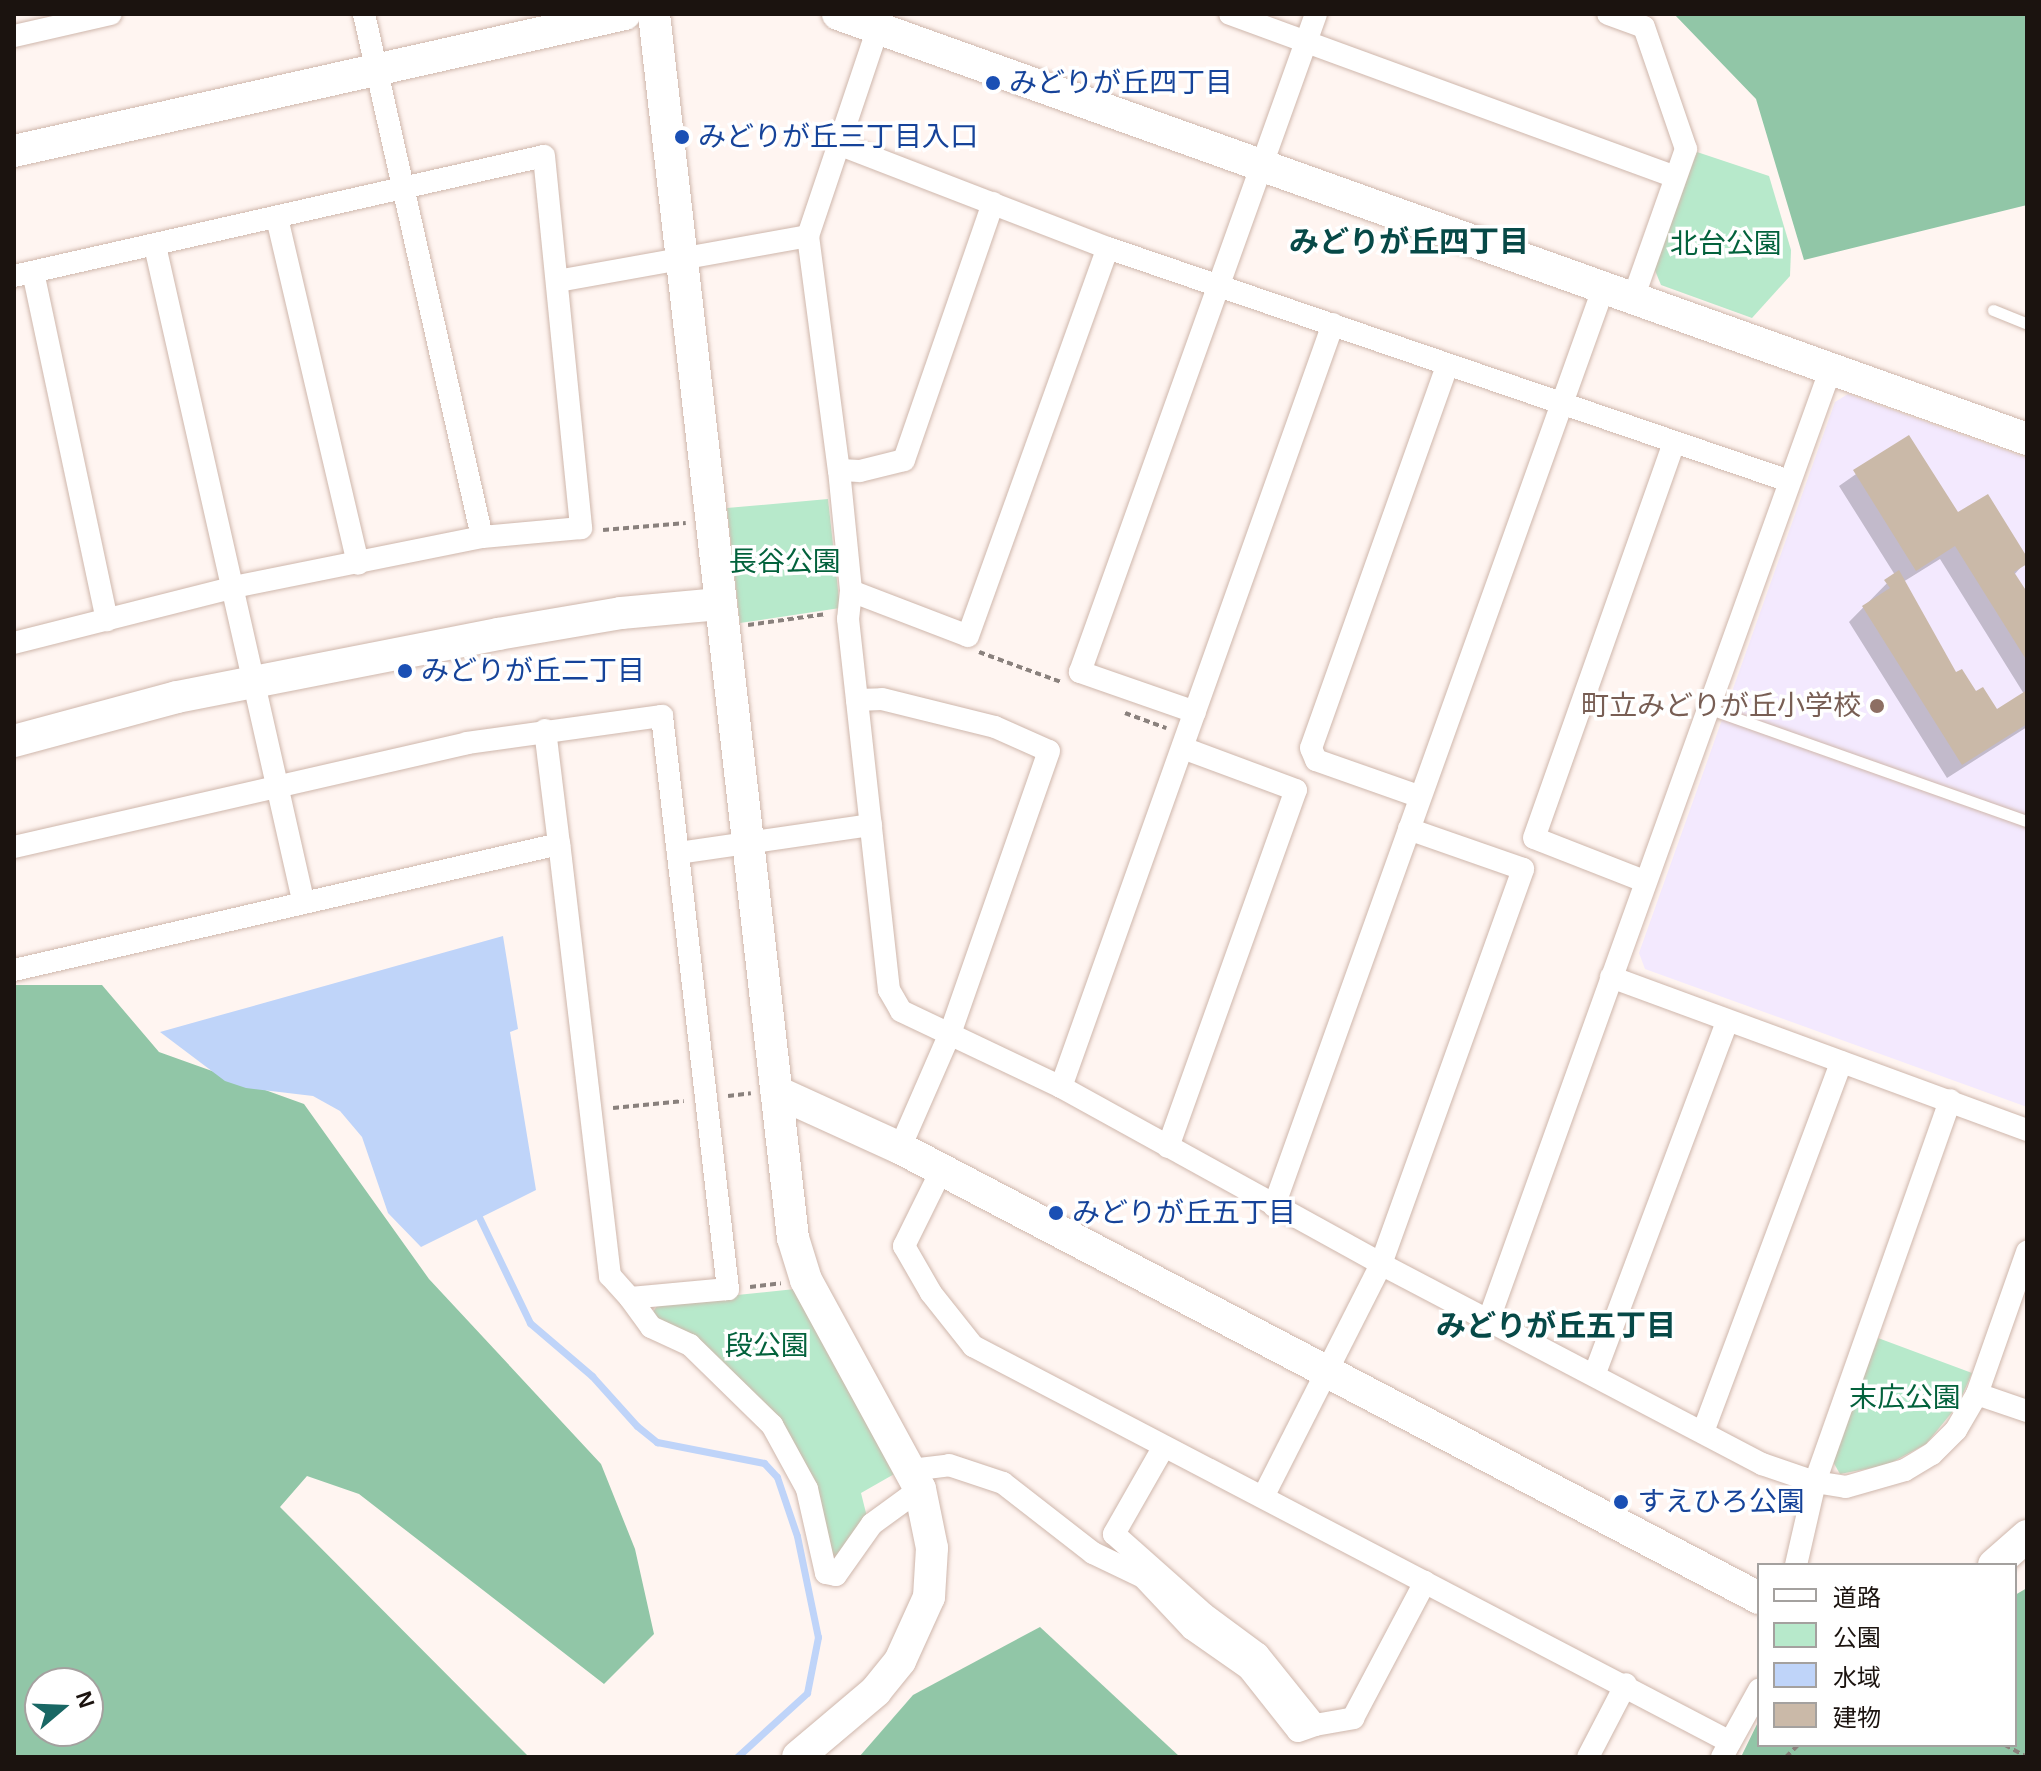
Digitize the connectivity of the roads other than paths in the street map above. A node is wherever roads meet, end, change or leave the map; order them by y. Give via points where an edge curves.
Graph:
1 (111, 14) edge
2 (364, 14) edge
3 (625, 14) edge
4 (654, 14) edge
5 (838, 14) edge
6 (1230, 14) edge
7 (1316, 14) edge
8 (1608, 14) edge
9 (76, 18) edge
10 (881, 20) edge
11 (14, 36) edge
12 (1306, 41) junction
13 (375, 70) junction
14 (838, 144) junction
15 (14, 151) edge
16 (1264, 165) junction
17 (1675, 177) junction
18 (406, 188) junction
19 (993, 203) junction
20 (277, 218) junction
21 (808, 236) junction
22 (155, 246) junction
23 (1108, 248) junction
24 (680, 257) junction
25 (24, 274) edge
26 (558, 281) junction
27 (1221, 283) junction
28 (1603, 289) junction
29 (1634, 296) junction
30 (1993, 310) dead end
31 (1333, 324) junction
32 (2027, 324) edge
33 (1447, 366) junction
34 (1831, 368) junction
35 (1562, 403) junction
36 (2027, 439) edge
37 (1674, 443) junction
38 (839, 470) junction
39 (1789, 481) junction
40 (482, 537) junction
41 (358, 564) junction
42 (235, 587) junction
43 (851, 591) junction
44 (720, 604) junction
45 (107, 620) junction
46 (14, 643) edge
47 (255, 682) junction
48 (857, 700) junction
49 (1710, 709) junction
50 (1195, 712) junction
51 (545, 730) junction
52 (14, 741) edge
53 (1183, 748) junction
54 (276, 788) junction
55 (1418, 796) junction
56 (2027, 821) edge
57 (871, 825) junction
58 (1409, 829) junction
59 (747, 840) junction
60 (559, 844) junction
61 (14, 847) edge
62 (678, 853) junction
63 (1644, 881) junction
64 (303, 900) junction
65 (14, 970) edge
66 (1611, 977) junction
67 (1727, 1021) junction
68 (951, 1031) junction
69 (1841, 1062) junction
70 (1061, 1087) junction
71 (768, 1092) junction
72 (1950, 1100) junction
73 (2027, 1130) edge
74 (1168, 1147) junction
75 (900, 1148) junction
76 (942, 1169) junction
77 (1274, 1206) junction
78 (2027, 1252) edge
79 (1381, 1264) junction
80 (630, 1298) junction
81 (1489, 1319) junction
82 (1326, 1372) junction
83 (1595, 1373) junction
84 (1977, 1394) junction
85 (2027, 1411) edge
86 (1703, 1432) junction
87 (1163, 1448) junction
88 (916, 1480) junction
89 (1815, 1482) junction
90 (1263, 1497) junction
91 (2027, 1536) edge
92 (1796, 1563) edge
93 (1996, 1563) edge
94 (1425, 1582) junction
95 (1757, 1597) edge
96 (1626, 1684) junction
97 (1757, 1694) edge
98 (1315, 1725) junction
99 (1726, 1750) edge
100 (798, 1757) edge
101 (1588, 1757) edge

1 - 9 street
2 - 13 street
3 - 13 street
4 - 24 street
5 - 10 street
6 - 12 street
7 - 12 street
8 - 17 street via 1644,27 1686,149
9 - 11 street
10 - 14 street
10 - 16 street
12 - 16 street
12 - 17 street
13 - 15 street
13 - 18 street
14 - 19 street
14 - 21 street
16 - 27 street
16 - 28 street
17 - 29 street
18 - 20 street
18 - 26 street via 544,156
18 - 40 street
19 - 23 street
19 - 38 street via 904,460 860,471
20 - 22 street
20 - 41 street
21 - 24 street
21 - 38 street
22 - 25 street
22 - 42 street
23 - 27 street
23 - 43 street via 968,636
24 - 26 street
24 - 44 street
25 - 45 street
26 - 40 street via 581,528
27 - 31 street
27 - 50 street via 1080,672
28 - 29 street
28 - 35 street
29 - 34 street
30 - 32 lane
31 - 33 street
31 - 50 street
33 - 35 street
33 - 55 street via 1311,748 1316,760
34 - 36 street
34 - 39 street
35 - 37 street
35 - 55 street
37 - 39 street
37 - 63 street via 1534,838
38 - 43 street
39 - 49 street
40 - 41 street
41 - 42 street
42 - 45 street
42 - 47 street
43 - 48 street
44 - 47 street via 621,613
44 - 59 street
45 - 46 street
47 - 52 street
47 - 54 street
48 - 57 street
48 - 68 street via 882,699 995,727 1049,751
49 - 56 lane
49 - 63 street
50 - 53 street
51 - 54 street
51 - 60 street
51 - 62 street via 662,716
53 - 70 street
53 - 74 street via 1296,790
54 - 61 street
54 - 64 street
55 - 58 street
57 - 59 street
57 - 68 street via 889,990 901,1011
58 - 77 street
58 - 79 street via 1523,869
59 - 62 street
59 - 71 street
60 - 64 street
60 - 80 street via 610,1276
62 - 80 street via 728,1289
63 - 66 street
64 - 65 street
66 - 67 street
66 - 81 street
67 - 69 street
67 - 83 street
68 - 70 street
68 - 75 street
69 - 72 street
69 - 86 street
70 - 74 street
71 - 75 street
71 - 88 street via 793,1238 806,1280
72 - 73 street
72 - 89 street
74 - 77 street
75 - 76 street
76 - 82 street
76 - 87 street via 904,1246 931,1293 973,1346
77 - 79 street
78 - 84 street
79 - 81 street
79 - 82 street
80 - 88 street via 651,1327 690,1345 772,1425 807,1489 826,1573 836,1575 872,1524
81 - 83 street
82 - 90 street
82 - 95 street
83 - 86 street
84 - 85 street
84 - 89 street via 1956,1430 1932,1454 1905,1470 1846,1487
86 - 89 street via 1762,1464
87 - 90 street
87 - 98 street via 1114,1534 1258,1654
88 - 98 street via 949,1465 1003,1483 1093,1553 1143,1577 1192,1629 1248,1668 1298,1731
88 - 100 street via 933,1572 916,1629 876,1691
89 - 92 street
90 - 94 street
91 - 93 street
94 - 96 street
94 - 98 street via 1353,1718
96 - 99 street
96 - 101 street
97 - 99 street

